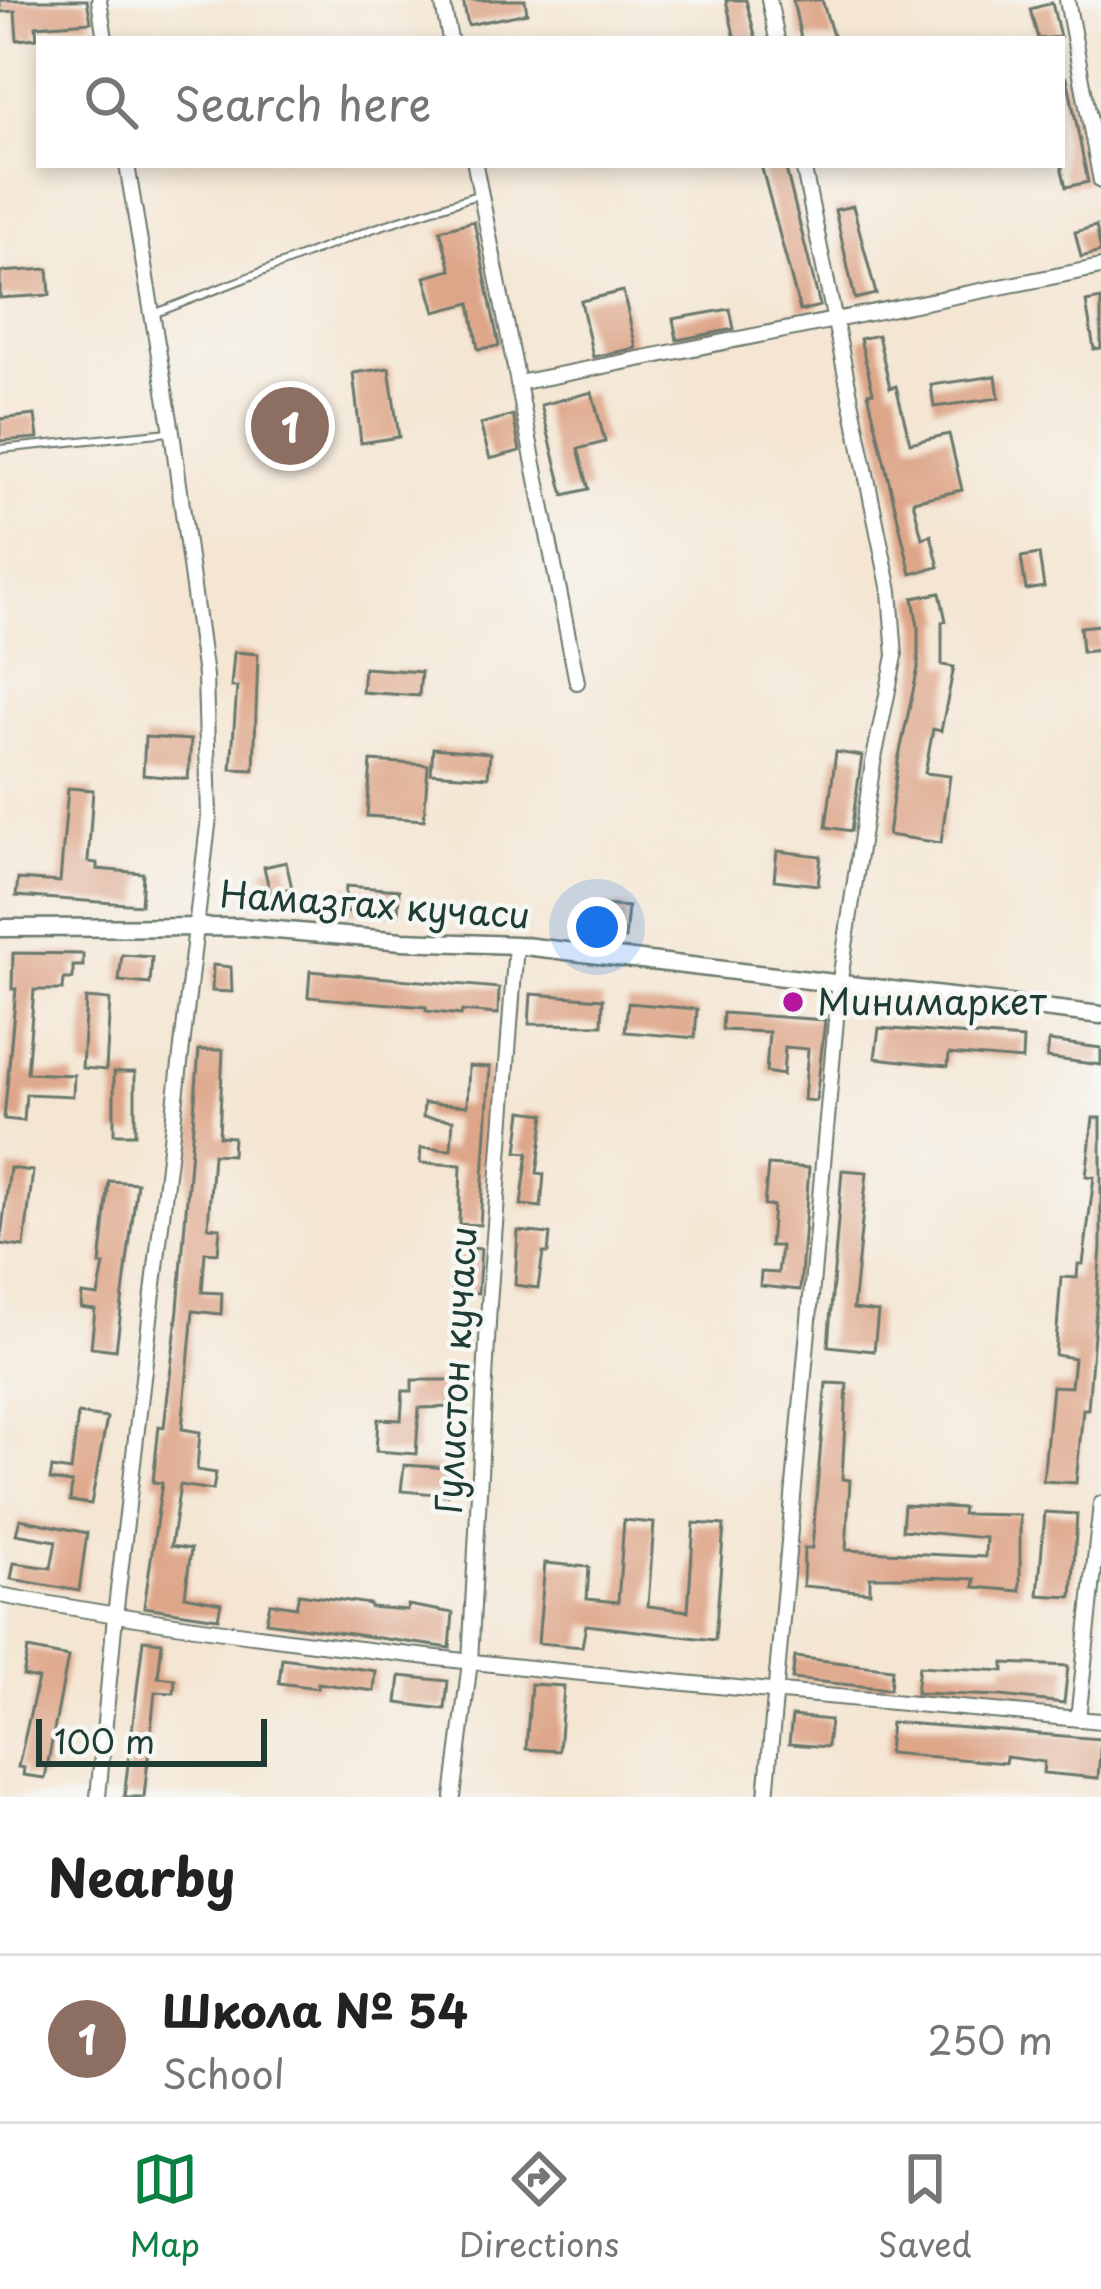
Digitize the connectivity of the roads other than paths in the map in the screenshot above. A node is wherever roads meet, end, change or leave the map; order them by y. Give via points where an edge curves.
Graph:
1 (99, 0) edge
2 (442, 0) edge
3 (770, 0) edge
4 (1067, 0) edge
5 (105, 36) edge
6 (449, 36) edge
7 (776, 36) edge
8 (128, 168) edge
9 (476, 168) edge
10 (804, 168) edge
11 (1101, 182) edge
12 (480, 194) junction
13 (1101, 267) edge
14 (152, 314) junction
15 (835, 322) junction
16 (518, 383) junction
17 (172, 431) junction
18 (0, 449) edge
19 (577, 682) dead end
20 (198, 927) junction
21 (0, 928) edge
22 (516, 945) junction
23 (839, 986) junction
24 (1101, 1015) edge
25 (1101, 1504) edge
26 (0, 1595) edge
27 (115, 1616) junction
28 (470, 1662) junction
29 (775, 1693) junction
30 (1078, 1719) junction
31 (1101, 1721) edge
32 (98, 1797) edge
33 (453, 1797) edge
34 (766, 1797) edge

1 - 5 street
2 - 6 street
3 - 7 street
4 - 11 street
8 - 14 street
9 - 12 street
10 - 15 street
12 - 14 lane
12 - 16 street
13 - 15 street
14 - 17 street
15 - 16 street
15 - 23 street via 890,591 895,656
16 - 19 street
17 - 18 lane
17 - 20 street via 205,676 209,817
20 - 21 street, Намазгах кучаси
20 - 22 street, Намазгах кучаси
20 - 27 street
22 - 23 street, Намазгах кучаси
22 - 28 street, Гулистон кучаси
23 - 24 street, Намазгах кучаси
23 - 29 street
25 - 30 street
26 - 27 street
27 - 28 street
27 - 32 street
28 - 29 street
28 - 33 street, Гулистон кучаси
29 - 30 street
29 - 34 street
30 - 31 street

